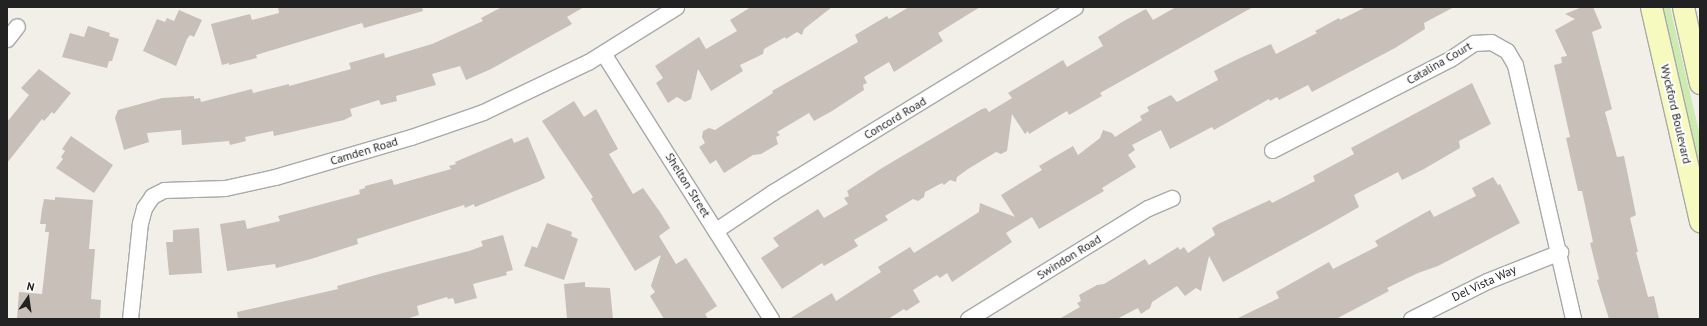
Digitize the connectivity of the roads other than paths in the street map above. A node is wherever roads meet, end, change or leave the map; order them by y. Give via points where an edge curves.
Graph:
1 (676, 7) edge
2 (1075, 7) edge
3 (1651, 7) edge
4 (1682, 7) edge
5 (17, 26) dead end
6 (7, 39) edge
7 (603, 53) junction
8 (1700, 83) edge
9 (1272, 150) dead end
10 (1172, 198) dead end
11 (1700, 222) edge
12 (716, 230) junction
13 (1560, 252) junction
14 (130, 319) edge
15 (771, 319) edge
16 (968, 319) edge
17 (1411, 319) edge
18 (1573, 319) edge

1 - 7 street, Camden Road
2 - 12 street, Concord Road via 773,192
3 - 11 street, Wyckford Boulevard
4 - 8 street
5 - 6 street
7 - 12 street, Shelton Street
7 - 14 street, Camden Road via 509,102 411,137 254,182 225,188 164,190 152,196 144,208 140,223
9 - 13 street, Catalina Court via 1443,62 1474,43 1491,42 1507,51 1515,65
10 - 16 street, Swindon Road via 1148,208
12 - 15 street, Shelton Street
13 - 17 street, Del Vista Way via 1487,281
13 - 18 street, Catalina Court

